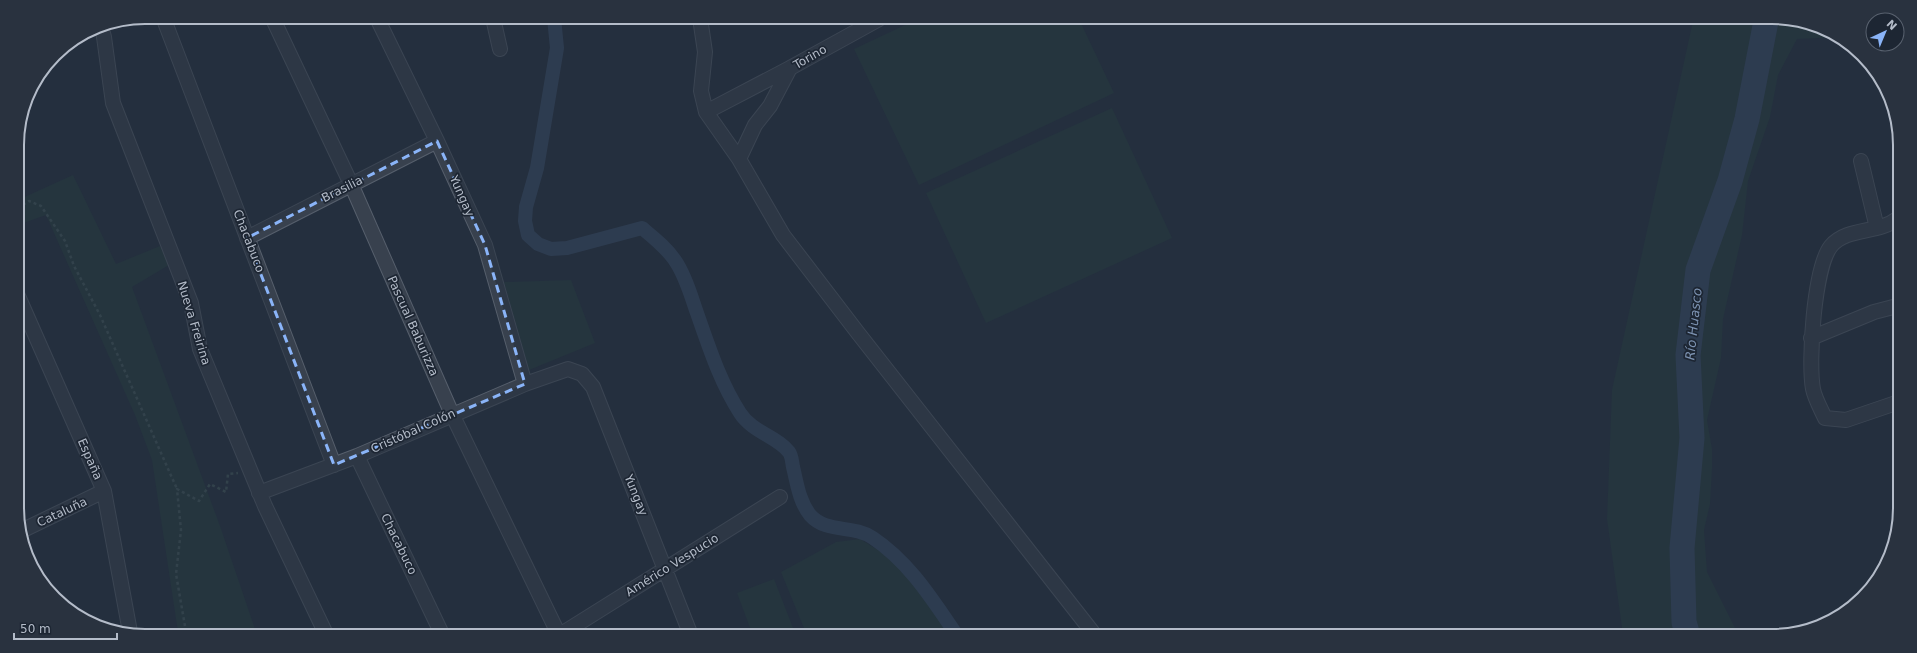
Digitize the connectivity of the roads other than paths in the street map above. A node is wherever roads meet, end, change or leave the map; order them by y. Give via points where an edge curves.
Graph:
1 (166, 24) edge
2 (275, 24) edge
3 (379, 24) edge
4 (494, 24) edge
5 (703, 24) edge
6 (870, 24) edge
7 (102, 32) edge
8 (500, 49) dead end
9 (790, 68) junction
10 (706, 112) junction
11 (437, 141) junction
12 (740, 159) junction
13 (1861, 161) dead end
14 (351, 184) junction
15 (1893, 222) edge
16 (1877, 228) junction
17 (247, 238) junction
18 (1893, 307) edge
19 (24, 312) edge
20 (1812, 338) junction
21 (568, 370) joint
22 (524, 384) junction
23 (1893, 404) edge
24 (452, 414) junction
25 (357, 456) junction
26 (334, 465) junction
27 (104, 492) junction
28 (259, 493) junction
29 (780, 497) dead end
30 (26, 529) edge
31 (666, 569) junction
32 (129, 628) edge
33 (324, 629) edge
34 (440, 629) edge
35 (556, 629) edge
36 (569, 629) edge
37 (688, 629) edge
38 (1090, 629) edge

1 - 17 street, Chacabuco
2 - 14 street, Pascual Baburizza
3 - 11 street, Yungay
4 - 8 street
5 - 10 street via 705,52 701,91
6 - 9 street, Torino
7 - 28 street, Nueva Freirina via 113,103 191,303 200,349
9 - 10 street
9 - 12 street, Torino via 770,106 755,125
10 - 12 street
11 - 14 street, Brasilia
11 - 22 street, Yungay via 484,245
12 - 38 street via 783,235
13 - 16 street
14 - 17 street, Brasilia
14 - 24 street, Pascual Baburizza
15 - 16 street
16 - 20 street via 1844,236 1831,246 1822,264
17 - 26 street, Chacabuco
18 - 20 street via 1874,312
19 - 27 street, España
20 - 23 street via 1813,390 1825,418 1846,420
21 - 22 street, Cristóbal Colón
21 - 31 street, Yungay via 582,374 593,387
22 - 24 street, Cristóbal Colón
24 - 25 street, Cristóbal Colón
24 - 35 street, Pascual Baburizza
25 - 26 street, Cristóbal Colón
25 - 34 street, Chacabuco
26 - 28 street, Cristóbal Colón
27 - 30 street, Cataluña
27 - 32 street, España
28 - 33 street, Nueva Freirina
29 - 31 street, Américo Vespucio
31 - 36 street, Américo Vespucio
31 - 37 street, Yungay

